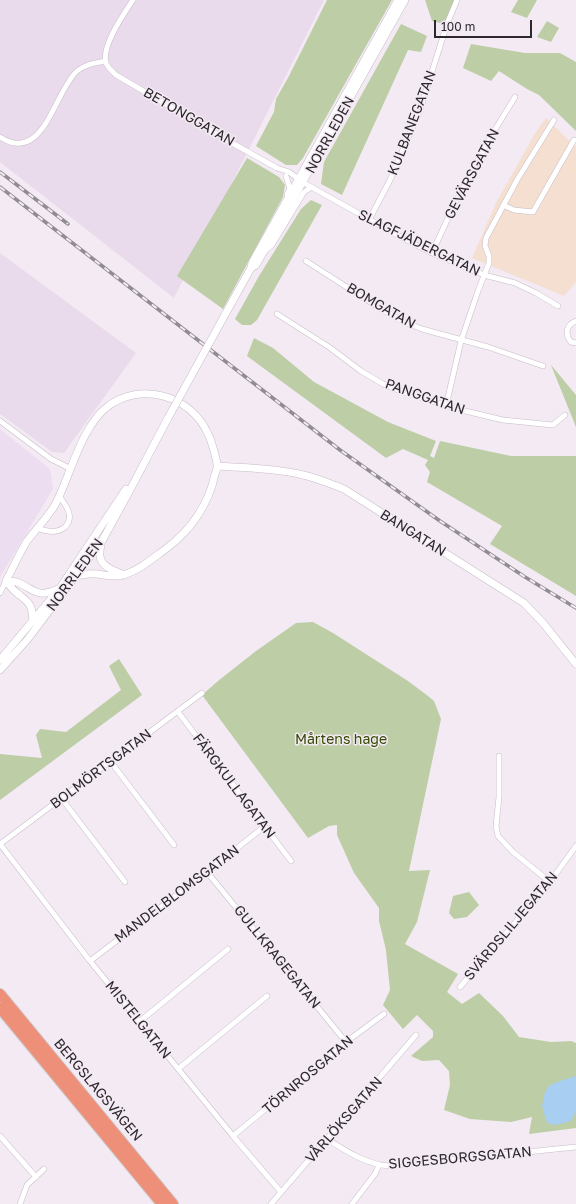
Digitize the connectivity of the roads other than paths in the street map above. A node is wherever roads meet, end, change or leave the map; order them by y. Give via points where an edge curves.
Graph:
1 (133, 0) edge
2 (398, 0) edge
3 (405, 0) edge
4 (457, 0) edge
5 (106, 61) junction
6 (515, 97) dead end
7 (554, 120) dead end
8 (0, 137) edge
9 (574, 140) dead end
10 (306, 166) junction
11 (287, 174) junction
12 (300, 181) junction
13 (312, 187) junction
14 (503, 204) junction
15 (369, 220) junction
16 (270, 231) junction
17 (266, 250) junction
18 (432, 253) junction
19 (306, 261) dead end
20 (251, 268) junction
21 (484, 275) junction
22 (558, 306) dead end
23 (277, 314) dead end
24 (576, 321) edge
25 (461, 341) junction
26 (576, 343) edge
27 (543, 366) dead end
28 (446, 406) junction
29 (565, 415) dead end
30 (0, 421) edge
31 (218, 466) junction
32 (71, 469) junction
33 (139, 473) junction
34 (59, 496) junction
35 (37, 528) junction
36 (102, 540) junction
37 (124, 575) junction
38 (76, 576) junction
39 (6, 581) junction
40 (60, 588) junction
41 (0, 592) edge
42 (33, 622) junction
43 (0, 660) edge
44 (576, 664) edge
45 (0, 670) edge
46 (202, 693) dead end
47 (178, 712) junction
48 (499, 756) dead end
49 (112, 762) junction
50 (62, 799) junction
51 (265, 826) junction
52 (0, 844) edge
53 (174, 845) dead end
54 (576, 846) edge
55 (291, 861) dead end
56 (207, 872) junction
57 (125, 882) dead end
58 (550, 882) junction
59 (228, 949) dead end
60 (90, 961) junction
61 (460, 987) dead end
62 (0, 994) edge
63 (267, 996) dead end
64 (0, 1008) edge
65 (384, 1014) dead end
66 (140, 1022) junction
67 (416, 1035) dead end
68 (346, 1042) junction
69 (178, 1069) junction
70 (0, 1136) edge
71 (233, 1136) junction
72 (327, 1139) junction
73 (576, 1147) edge
74 (379, 1165) junction
75 (44, 1169) dead end
76 (36, 1177) junction
77 (281, 1192) junction
78 (20, 1204) edge
79 (162, 1204) edge
80 (173, 1204) edge
81 (271, 1204) edge
82 (352, 1204) edge

1 - 5 street via 109,42
2 - 10 main road, NORRLEDEN
3 - 12 main road, NORRLEDEN
4 - 15 street, KULBANEGATAN via 420,110 390,180
5 - 8 street via 83,67 73,76 39,133 28,142 16,144
5 - 11 street, BETONGGATAN via 116,75
6 - 18 street, GEVÄRSGATAN via 473,166
7 - 14 street
9 - 14 street via 533,212 514,210
10 - 11 street via 298,172
10 - 12 main road, NORRLEDEN
11 - 12 street, BETONGGATAN
11 - 16 street via 290,189
12 - 13 street, SLAGFJÄDERGATAN
12 - 16 main road, NORRLEDEN
12 - 17 main road, NORRLEDEN
13 - 15 street, SLAGFJÄDERGATAN
13 - 17 street via 304,192 272,245
14 - 21 street via 486,238 489,263
15 - 18 street, SLAGFJÄDERGATAN
16 - 20 main road, NORRLEDEN
17 - 20 main road, NORRLEDEN via 256,266
18 - 21 street, SLAGFJÄDERGATAN
19 - 25 street, BOMGATAN via 402,321
20 - 33 main road, NORRLEDEN, bridge
21 - 22 street, SLAGFJÄDERGATAN via 516,283
21 - 25 street
23 - 28 street, PANGGATAN via 383,384
24 - 26 street via 568,327 567,334 571,342
25 - 27 street via 488,347
25 - 28 street
28 - 29 street, PANGGATAN via 503,420 553,425
30 - 32 street via 51,459
31 - 32 main road via 208,433 193,413 184,404 172,398 149,393 136,394 106,408 89,429
31 - 37 main road via 214,482 197,518 184,533 142,567
31 - 44 main road, BANGATAN via 299,474 344,489 524,603
32 - 34 main road
33 - 36 main road, NORRLEDEN
33 - 40 main road, NORRLEDEN
34 - 35 main road
34 - 35 street via 69,513 70,520 67,525 55,532
35 - 39 main road
36 - 37 main road via 102,563
36 - 38 main road, NORRLEDEN
37 - 38 main road
38 - 45 main road, NORRLEDEN via 27,640
39 - 40 main road via 17,582 40,593 48,594
39 - 41 street
39 - 42 main road via 28,601 33,610
40 - 42 main road, NORRLEDEN
42 - 43 main road, NORRLEDEN
46 - 47 street, BOLMÖRTSGATAN
47 - 49 street, BOLMÖRTSGATAN
47 - 51 street, FÄRGKULLAGATAN
48 - 58 street via 496,826 498,836
49 - 50 street, BOLMÖRTSGATAN
49 - 53 street
50 - 52 street, BOLMÖRTSGATAN
50 - 57 street
51 - 55 street, FÄRGKULLAGATAN
51 - 56 street, MANDELBLOMSGATAN
52 - 60 street, MISTELGATAN
54 - 58 street, SVÄRDSLILJEGATAN
56 - 60 street, MANDELBLOMSGATAN
56 - 68 street, GULLKRAGEGATAN
58 - 61 street, SVÄRDSLILJEGATAN
59 - 66 street
60 - 66 street, MISTELGATAN
62 - 80 highway, BERGSLAGSVÄGEN
63 - 69 street
64 - 79 highway, BERGSLAGSVÄGEN
65 - 68 street, TÖRNROSGATAN
66 - 69 street, MISTELGATAN
67 - 72 street, VÅRLÖKSGATAN
68 - 71 street, TÖRNROSGATAN
69 - 71 street, MISTELGATAN
70 - 76 street
71 - 77 street, MISTELGATAN
72 - 74 street, SIGGESBORGSGATAN
72 - 77 street, VÅRLÖKSGATAN
73 - 74 street, SIGGESBORGSGATAN
74 - 82 street
75 - 76 street
76 - 78 street via 27,1185
77 - 81 street, VÅRLÖKSGATAN

